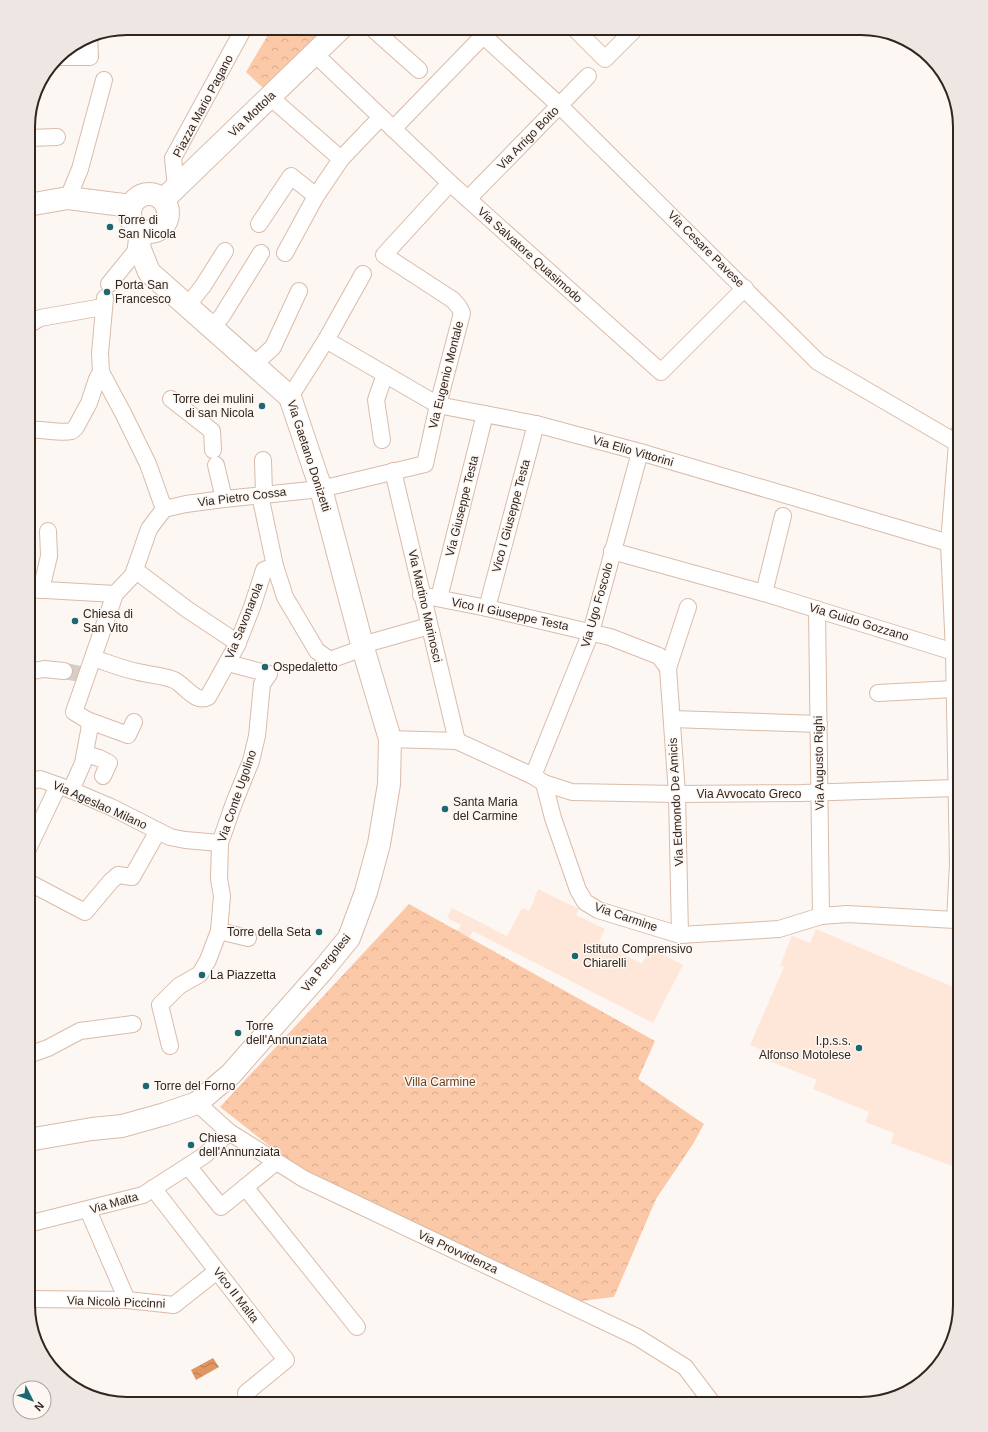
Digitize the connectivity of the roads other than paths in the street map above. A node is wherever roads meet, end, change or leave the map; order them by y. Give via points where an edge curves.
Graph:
1 (240, 35) edge
2 (334, 35) edge
3 (380, 35) edge
4 (476, 35) edge
5 (482, 35) edge
6 (581, 35) edge
7 (629, 35) edge
8 (89, 43) edge
9 (315, 54) junction
10 (68, 57) edge
11 (419, 70) dead end
12 (588, 76) dead end
13 (104, 80) dead end
14 (270, 97) junction
15 (559, 105) junction
16 (381, 117) junction
17 (393, 129) junction
18 (57, 137) dead end
19 (35, 138) edge
20 (341, 159) junction
21 (450, 183) junction
22 (169, 193) junction
23 (316, 196) junction
24 (68, 198) junction
25 (468, 199) junction
26 (35, 205) edge
27 (131, 206) junction
28 (259, 224) dead end
29 (140, 239) junction
30 (225, 251) dead end
31 (261, 253) dead end
32 (285, 253) dead end
33 (363, 274) dead end
34 (745, 288) junction
35 (299, 291) dead end
36 (106, 296) junction
37 (187, 306) junction
38 (35, 321) edge
39 (212, 327) junction
40 (326, 340) junction
41 (254, 365) junction
42 (101, 372) junction
43 (385, 374) junction
44 (290, 397) junction
45 (171, 399) dead end
46 (438, 405) junction
47 (485, 414) junction
48 (536, 424) junction
49 (35, 429) edge
50 (953, 434) edge
51 (382, 440) dead end
52 (212, 450) dead end
53 (640, 452) junction
54 (263, 460) dead end
55 (425, 464) joint
56 (216, 466) dead end
57 (393, 471) junction
58 (321, 489) junction
59 (262, 494) junction
60 (224, 498) junction
61 (953, 501) edge
62 (164, 509) junction
63 (783, 516) dead end
64 (48, 531) dead end
65 (949, 543) junction
66 (612, 551) junction
67 (275, 566) junction
68 (135, 570) junction
69 (35, 590) edge
70 (115, 594) junction
71 (764, 594) junction
72 (422, 595) junction
73 (439, 598) junction
74 (688, 607) dead end
75 (487, 608) junction
76 (817, 609) junction
77 (429, 626) junction
78 (953, 630) edge
79 (591, 632) junction
80 (238, 643) junction
81 (362, 646) junction
82 (953, 652) edge
83 (93, 658) junction
84 (228, 662) junction
85 (668, 668) junction
86 (35, 671) edge
87 (64, 671) tunnel mouth
88 (953, 689) edge
89 (878, 694) dead end
90 (672, 719) junction
91 (88, 720) junction
92 (134, 722) dead end
93 (819, 724) junction
94 (390, 739) junction
95 (457, 741) junction
96 (85, 754) junction
97 (103, 776) dead end
98 (539, 779) junction
99 (35, 781) edge
100 (65, 788) junction
101 (953, 788) edge
102 (820, 793) junction
103 (677, 794) junction
104 (164, 834) junction
105 (35, 837) edge
106 (220, 843) junction
107 (35, 891) edge
108 (821, 916) junction
109 (953, 922) edge
110 (219, 931) junction
111 (680, 935) junction
112 (248, 938) dead end
113 (133, 1024) dead end
114 (170, 1046) dead end
115 (35, 1053) edge
116 (198, 1103) junction
117 (229, 1132) junction
118 (35, 1139) edge
119 (276, 1162) junction
120 (188, 1166) junction
121 (245, 1187) junction
122 (153, 1188) junction
123 (88, 1210) junction
124 (35, 1222) edge
125 (217, 1271) junction
126 (35, 1300) edge
127 (127, 1300) junction
128 (357, 1327) dead end
129 (246, 1393) dead end
130 (709, 1397) edge

1 - 22 street, Piazza Mario Pagano via 173,158
2 - 9 street, Via Mottola
3 - 11 street
4 - 17 street
5 - 15 street, Via Cesare Pavese
6 - 7 street via 605,59
8 - 10 street via 90,57
9 - 14 street, Via Mottola
9 - 16 street, Via Salvatore Quasimodo
12 - 15 street, Via Arrigo Boito
13 - 24 street via 80,169
14 - 20 street
14 - 22 street, Via Mottola
15 - 25 street, Via Arrigo Boito
15 - 34 street, Via Cesare Pavese
16 - 17 street, Via Salvatore Quasimodo
16 - 20 street
17 - 21 street, Via Salvatore Quasimodo
18 - 19 street
20 - 23 street
21 - 25 street, Via Salvatore Quasimodo
21 - 46 street, Via Eugenio Montale via 384,256 460,307 462,313
22 - 27 street via 147,194 138,198
22 - 29 street via 169,214 166,224 158,231
23 - 28 street via 291,176
23 - 32 street
24 - 26 street
24 - 27 street
25 - 34 street, Via Salvatore Quasimodo via 661,372
27 - 29 street, Via Gaetano Donizetti via 130,218
29 - 36 street
29 - 37 street, Via Gaetano Donizetti via 148,272
30 - 37 street
31 - 39 street via 222,316
33 - 40 street
34 - 50 street, Via Cesare Pavese via 818,362
35 - 41 street via 273,347
36 - 38 street
36 - 42 street via 100,353
37 - 39 street, Via Gaetano Donizetti
39 - 41 street, Via Gaetano Donizetti
40 - 43 street, Via Elio Vittorini
40 - 44 street
41 - 44 street, Via Gaetano Donizetti
42 - 49 street via 89,403 72,431
42 - 62 street via 148,464
43 - 46 street, Via Elio Vittorini
43 - 51 street via 376,400
44 - 58 street, Via Gaetano Donizetti
45 - 52 street via 212,431
46 - 47 street, Via Elio Vittorini
46 - 55 street, Via Eugenio Montale
47 - 48 street, Via Elio Vittorini
47 - 73 street, Via Giuseppe Testa
48 - 53 street, Via Elio Vittorini
48 - 75 street, Vico I Giuseppe Testa
53 - 65 street, Via Elio Vittorini
53 - 66 street, Via Ugo Foscolo
54 - 59 street
55 - 57 street, Via Pietro Cossa
56 - 60 street
57 - 58 street, Via Pietro Cossa
57 - 72 street, Via Martino Marinosci
58 - 59 street, Via Pietro Cossa
58 - 81 street, Via Gaetano Donizetti
59 - 60 street, Via Pietro Cossa
59 - 67 street
60 - 62 street, Via Pietro Cossa
61 - 65 street
62 - 68 street via 149,529
63 - 71 street
64 - 69 street via 48,556
65 - 78 street
66 - 71 street, Via Guido Gozzano
66 - 79 street, Via Ugo Foscolo
67 - 80 street, Via Savonarola via 264,570
67 - 81 street via 285,597 317,651 330,660
68 - 70 street
68 - 80 street
69 - 70 street
70 - 83 street
71 - 76 street, Via Guido Gozzano
72 - 73 street, Vico II Giuseppe Testa
72 - 77 street, Via Martino Marinosci
73 - 75 street, Vico II Giuseppe Testa
74 - 85 street
75 - 79 street, Vico II Giuseppe Testa
76 - 82 street, Via Guido Gozzano
76 - 93 street, Via Augusto Righi
77 - 81 street
77 - 95 street, Via Martino Marinosci
79 - 85 street, Vico II Giuseppe Testa via 659,656
79 - 98 street, Via Ugo Foscolo
80 - 84 street, Via Savonarola
81 - 94 street, Via Gaetano Donizetti
83 - 84 street, Via Savonarola via 138,672 164,676 179,682 198,699 208,697
83 - 91 street via 83,675 74,712
84 - 106 street, Via Conte Ugolino via 269,674 262,684 258,736
85 - 90 street, Via Edmondo De Amicis
86 - 87 street
88 - 89 street
90 - 93 street
90 - 103 street, Via Edmondo De Amicis
91 - 92 street via 128,735
91 - 96 street via 90,726
93 - 102 street, Via Augusto Righi
94 - 95 street
94 - 116 street, Via Pergolesi via 389,784 380,844 349,938 231,1074
95 - 98 street
96 - 97 street via 109,763
96 - 100 street via 83,763
98 - 103 street, Via Avvocato Greco via 572,792
98 - 111 street, Via Carmine via 578,890 585,902 598,910
99 - 100 street, Via Ageslao Milano
100 - 104 street, Via Ageslao Milano via 111,807
100 - 105 street
101 - 102 street, Via Avvocato Greco
102 - 103 street, Via Avvocato Greco
102 - 108 street, Via Augusto Righi
103 - 111 street, Via Edmondo De Amicis
104 - 106 street, Via Ageslao Milano via 185,840
104 - 107 street via 132,877 118,875 85,912
106 - 110 street, Via Conte Ugolino via 219,879 222,896
108 - 109 street, Via Carmine via 848,914
108 - 111 street, Via Carmine via 779,929
110 - 112 street
110 - 114 street, Via Conte Ugolino via 200,974 180,986 160,1005
113 - 115 street via 80,1031
116 - 117 street, Via Provvidenza
116 - 118 street via 122,1126
117 - 119 street, Via Provvidenza
117 - 120 street, Via Malta via 205,1155
119 - 121 street
119 - 130 street, Via Provvidenza via 304,1179 637,1337 685,1367
120 - 121 street via 221,1207
120 - 122 street, Via Malta
121 - 128 street
122 - 123 street, Via Malta via 143,1195
122 - 125 street, Vico II Malta
123 - 124 street, Via Malta
123 - 127 street
125 - 127 street, Via Nicolò Piccinni via 174,1305
125 - 129 street, Vico II Malta via 286,1360
126 - 127 street, Via Nicolò Piccinni

